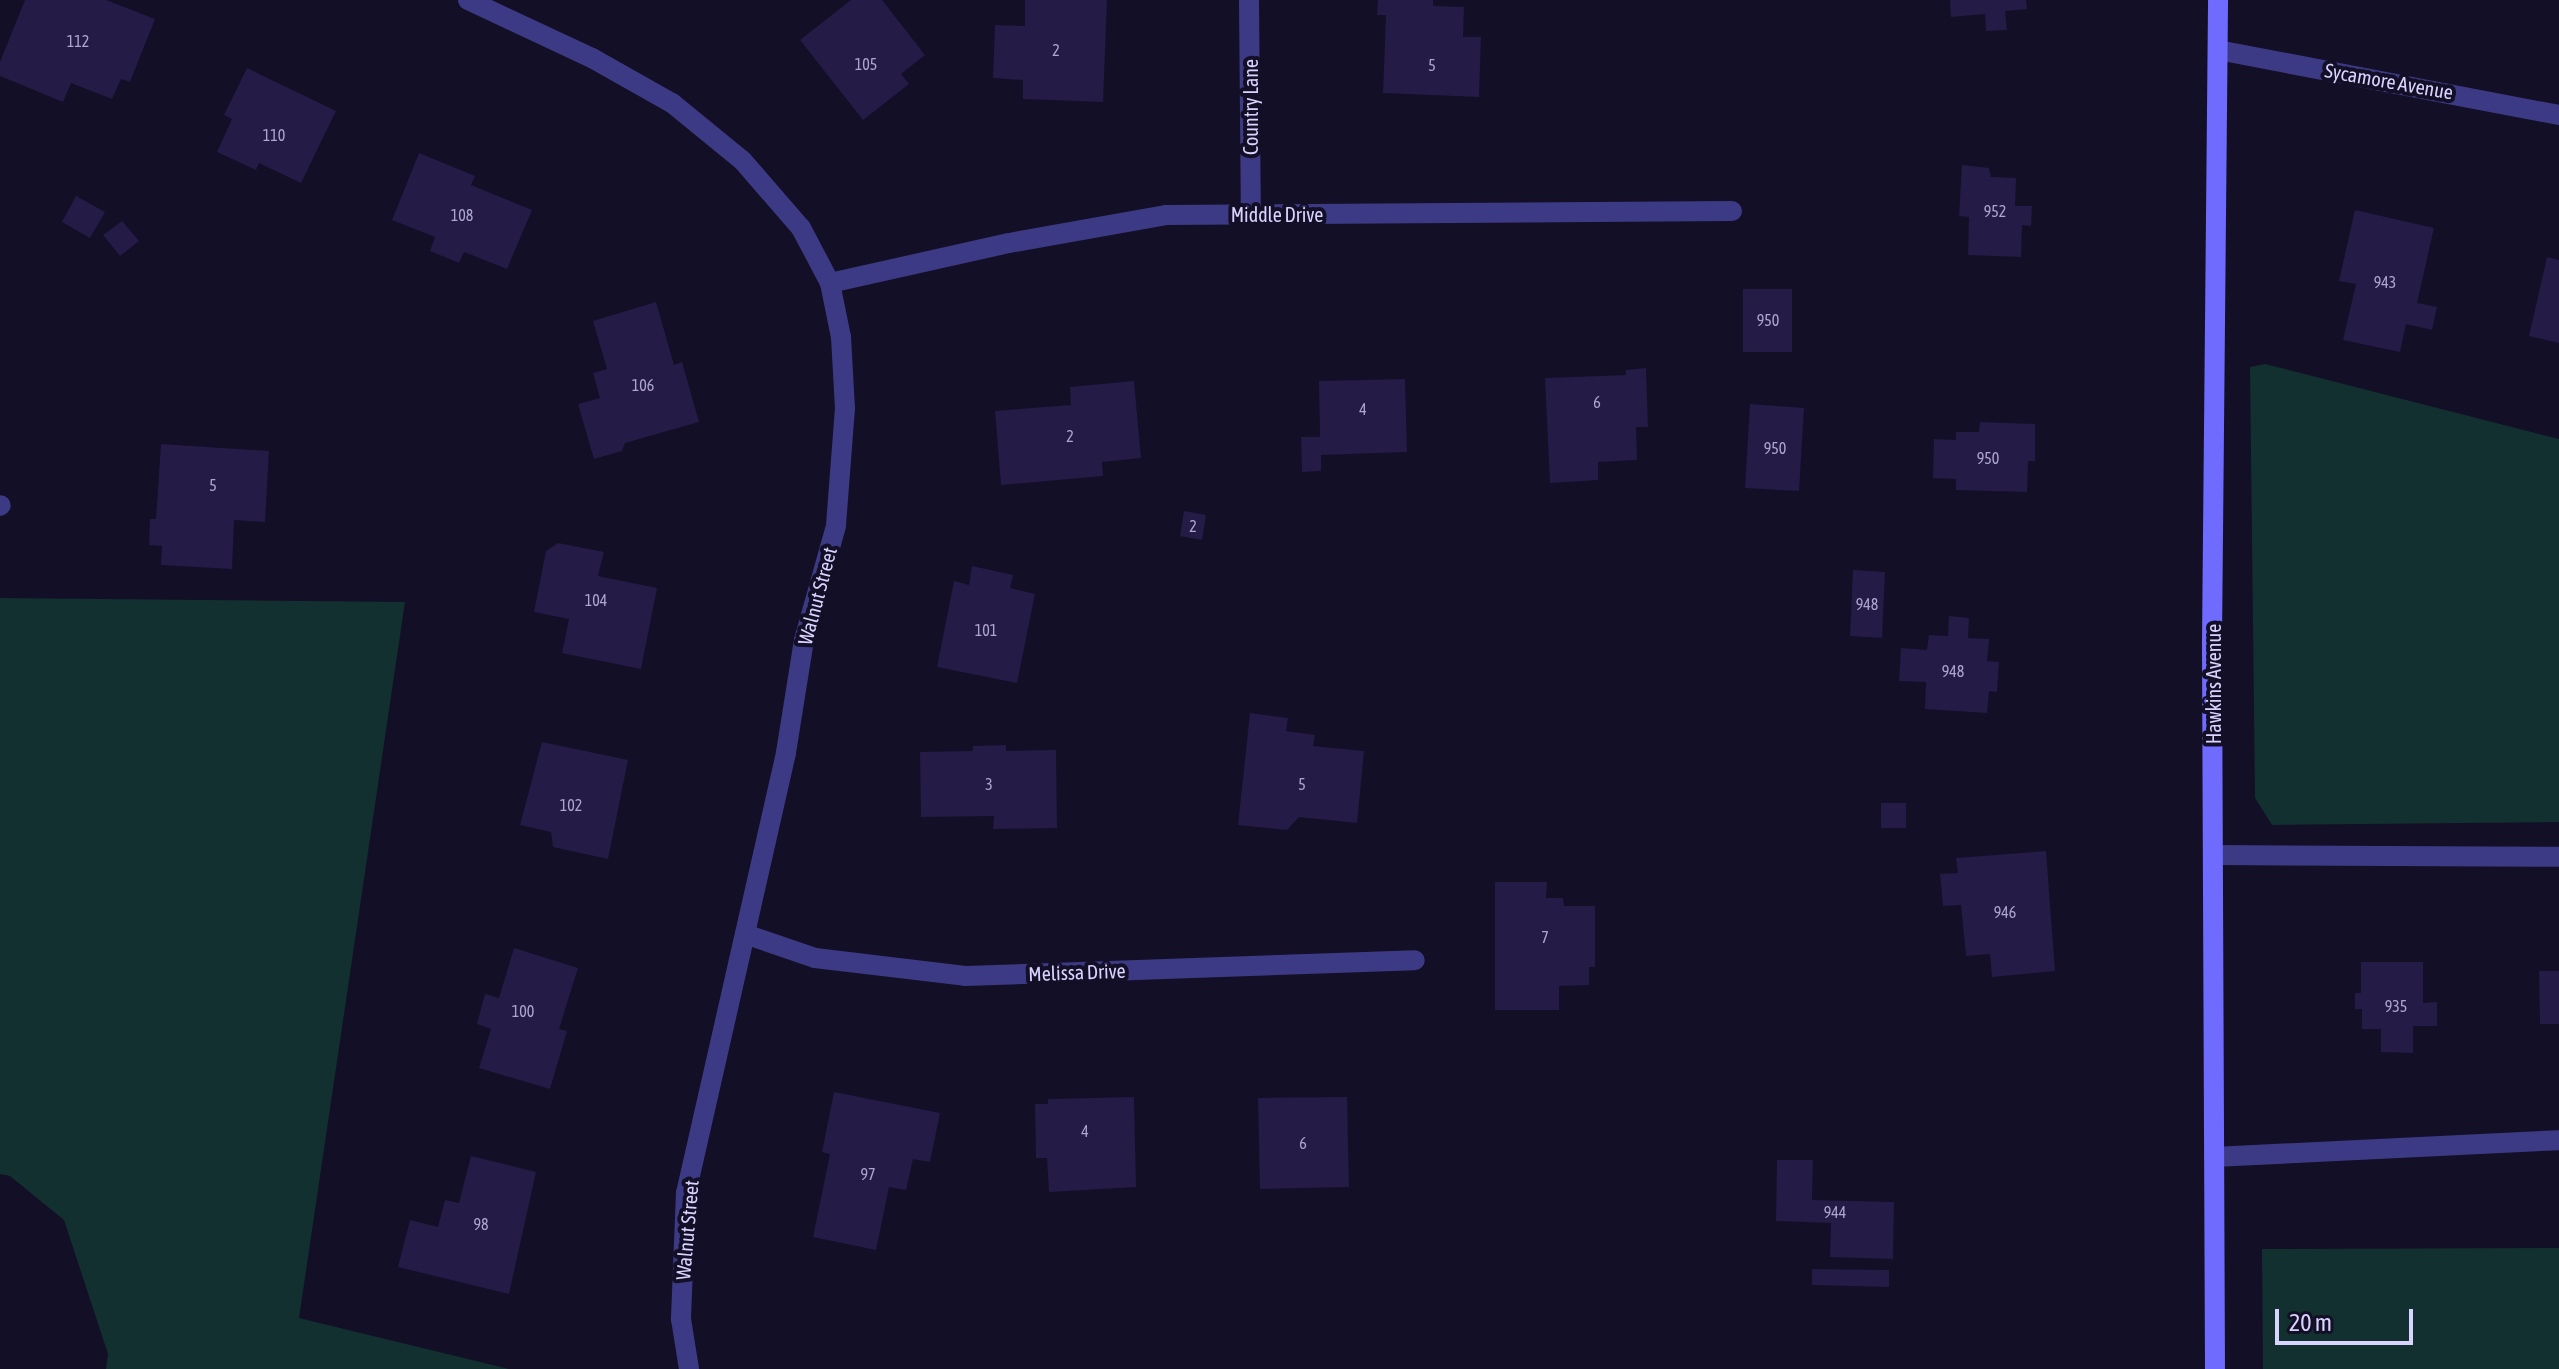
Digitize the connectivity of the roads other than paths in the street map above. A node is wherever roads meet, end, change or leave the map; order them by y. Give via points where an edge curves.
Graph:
1 (468, 0) edge
2 (1249, 0) edge
3 (2218, 0) edge
4 (2218, 50) junction
5 (2559, 115) edge
6 (1732, 211) dead end
7 (1251, 214) junction
8 (830, 283) junction
9 (2213, 855) junction
10 (2559, 857) edge
11 (745, 934) junction
12 (1415, 960) dead end
13 (2559, 1140) edge
14 (2214, 1157) junction
15 (689, 1369) edge
16 (2215, 1369) edge

1 - 8 street, Walnut Street via 592,58 672,103 742,160 801,228
2 - 7 street, Country Lane
3 - 4 street, Hawkins Avenue
4 - 5 street, Sycamore Avenue
4 - 9 street, Hawkins Avenue
6 - 7 street, Middle Drive
7 - 8 street, Middle Drive via 1166,215
8 - 11 street, Walnut Street via 841,337 845,408 836,526 804,640 786,753
9 - 10 street
9 - 14 street, Hawkins Avenue
11 - 12 street, Melissa Drive via 815,958 965,976
11 - 15 street, Walnut Street via 686,1193 681,1319
13 - 14 street
14 - 16 street, Hawkins Avenue

